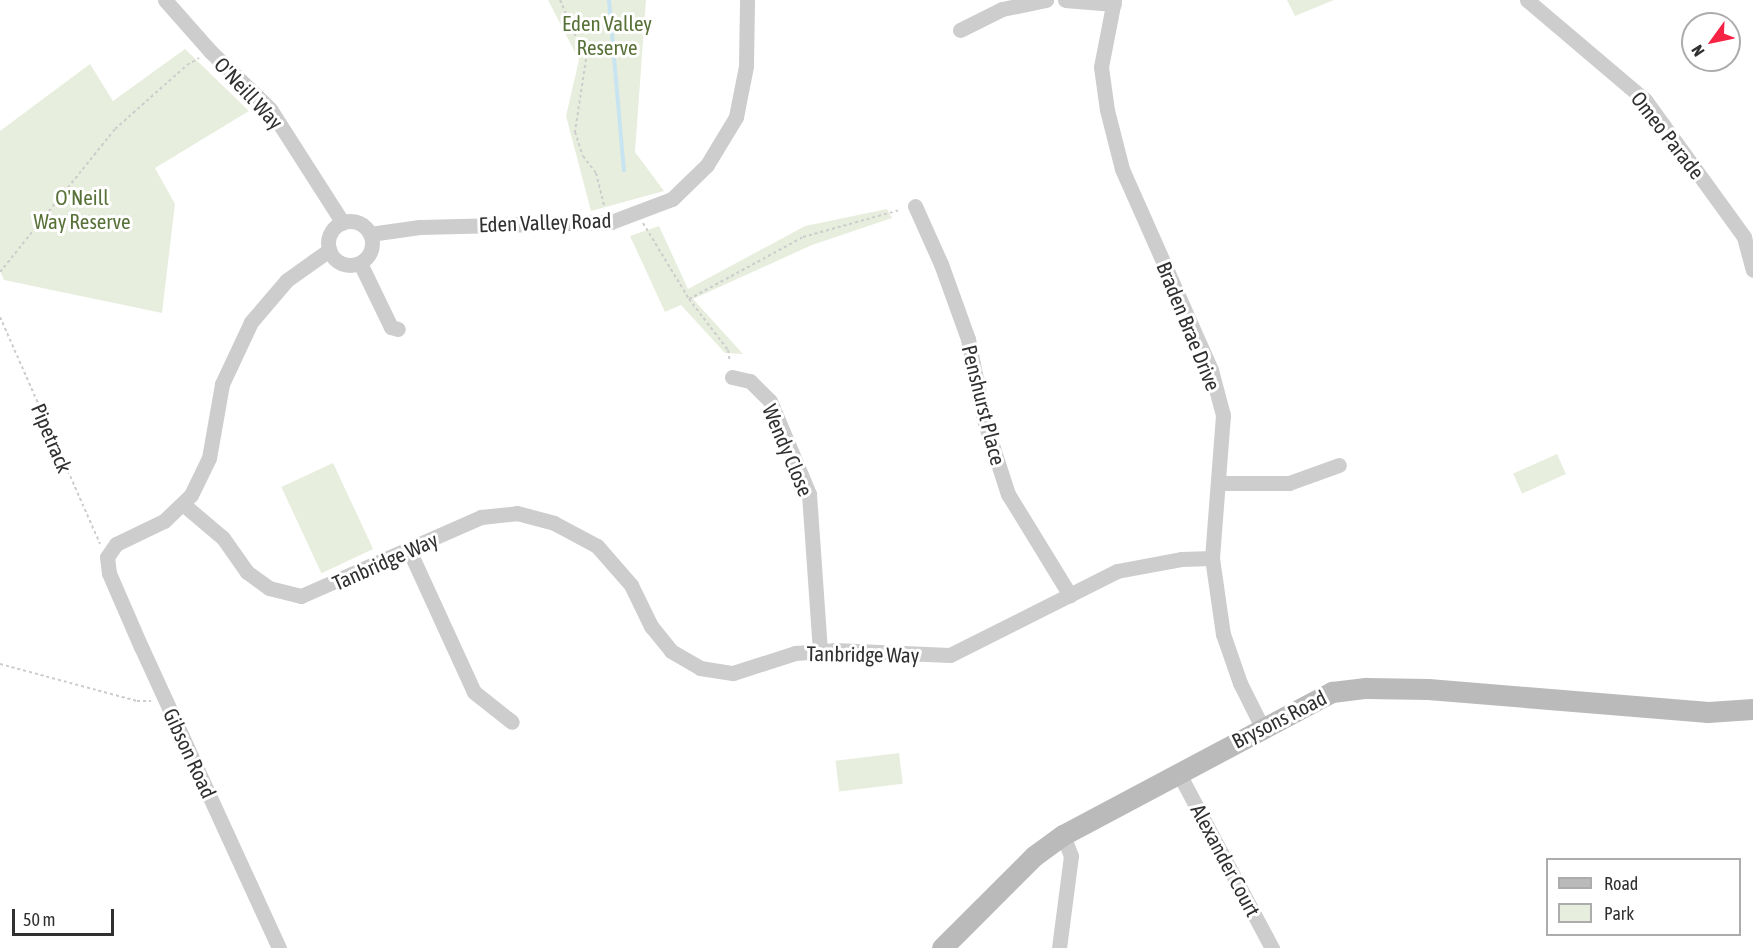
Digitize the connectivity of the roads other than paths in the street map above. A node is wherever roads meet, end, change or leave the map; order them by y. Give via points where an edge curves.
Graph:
1 (165, 0) edge
2 (747, 0) edge
3 (1046, 0) edge
4 (1065, 0) edge
5 (1527, 0) edge
6 (1114, 2) edge
7 (960, 30) dead end
8 (915, 206) road end
9 (343, 223) junction
10 (370, 234) junction
11 (330, 250) junction
12 (360, 263) junction
13 (1753, 270) edge
14 (392, 329) dead end
15 (732, 377) road end
16 (1339, 465) dead end
17 (1220, 483) junction
18 (184, 505) junction
19 (409, 550) junction
20 (1212, 558) junction
21 (1070, 595) junction
22 (820, 651) junction
23 (1753, 710) edge
24 (512, 722) dead end
25 (1262, 727) junction
26 (1178, 772) junction
27 (1063, 835) junction
28 (279, 948) edge
29 (942, 948) edge
30 (1059, 948) edge
31 (1272, 948) edge

1 - 9 street, O'Neill Way via 270,109
2 - 10 street, Eden Valley Road via 746,66 736,117 722,145 693,182 672,198 611,222 420,227
3 - 7 street via 1002,9
4 - 6 street
5 - 13 street, Omeo Parade via 1645,99 1744,237
6 - 17 street, Braden Brae Drive via 1101,67 1107,110 1122,169 1211,370 1222,415
8 - 21 street, Penshurst Place via 968,339 985,423 1008,494
9 - 10 street via 356,222
9 - 11 street via 332,231
10 - 12 street via 370,254
11 - 12 street via 345,265
11 - 18 street via 287,279 250,322 222,384 209,458
12 - 14 street
15 - 22 street, Wendy Close via 750,381 770,401 809,494
16 - 17 street via 1289,483
17 - 20 street, Braden Brae Drive
18 - 19 street, Tanbridge Way via 224,538 247,572 269,588 301,596
18 - 28 street, Gibson Road via 164,521 116,544 107,556 109,573
19 - 22 street, Tanbridge Way via 481,517 517,513 554,523 597,546 631,585 651,626 671,651 700,668 733,673 795,653
19 - 24 street via 474,692
20 - 21 street, Tanbridge Way via 1181,559 1117,571
20 - 25 street, Braden Brae Drive via 1223,634 1240,683
21 - 22 street, Tanbridge Way via 950,655
23 - 25 street, Brysons Road via 1708,712 1428,689 1366,688 1320,696
25 - 26 street, Brysons Road
26 - 27 street, Brysons Road
26 - 31 street, Alexander Court
27 - 29 street, Brysons Road via 1034,856
27 - 30 street via 1071,856

